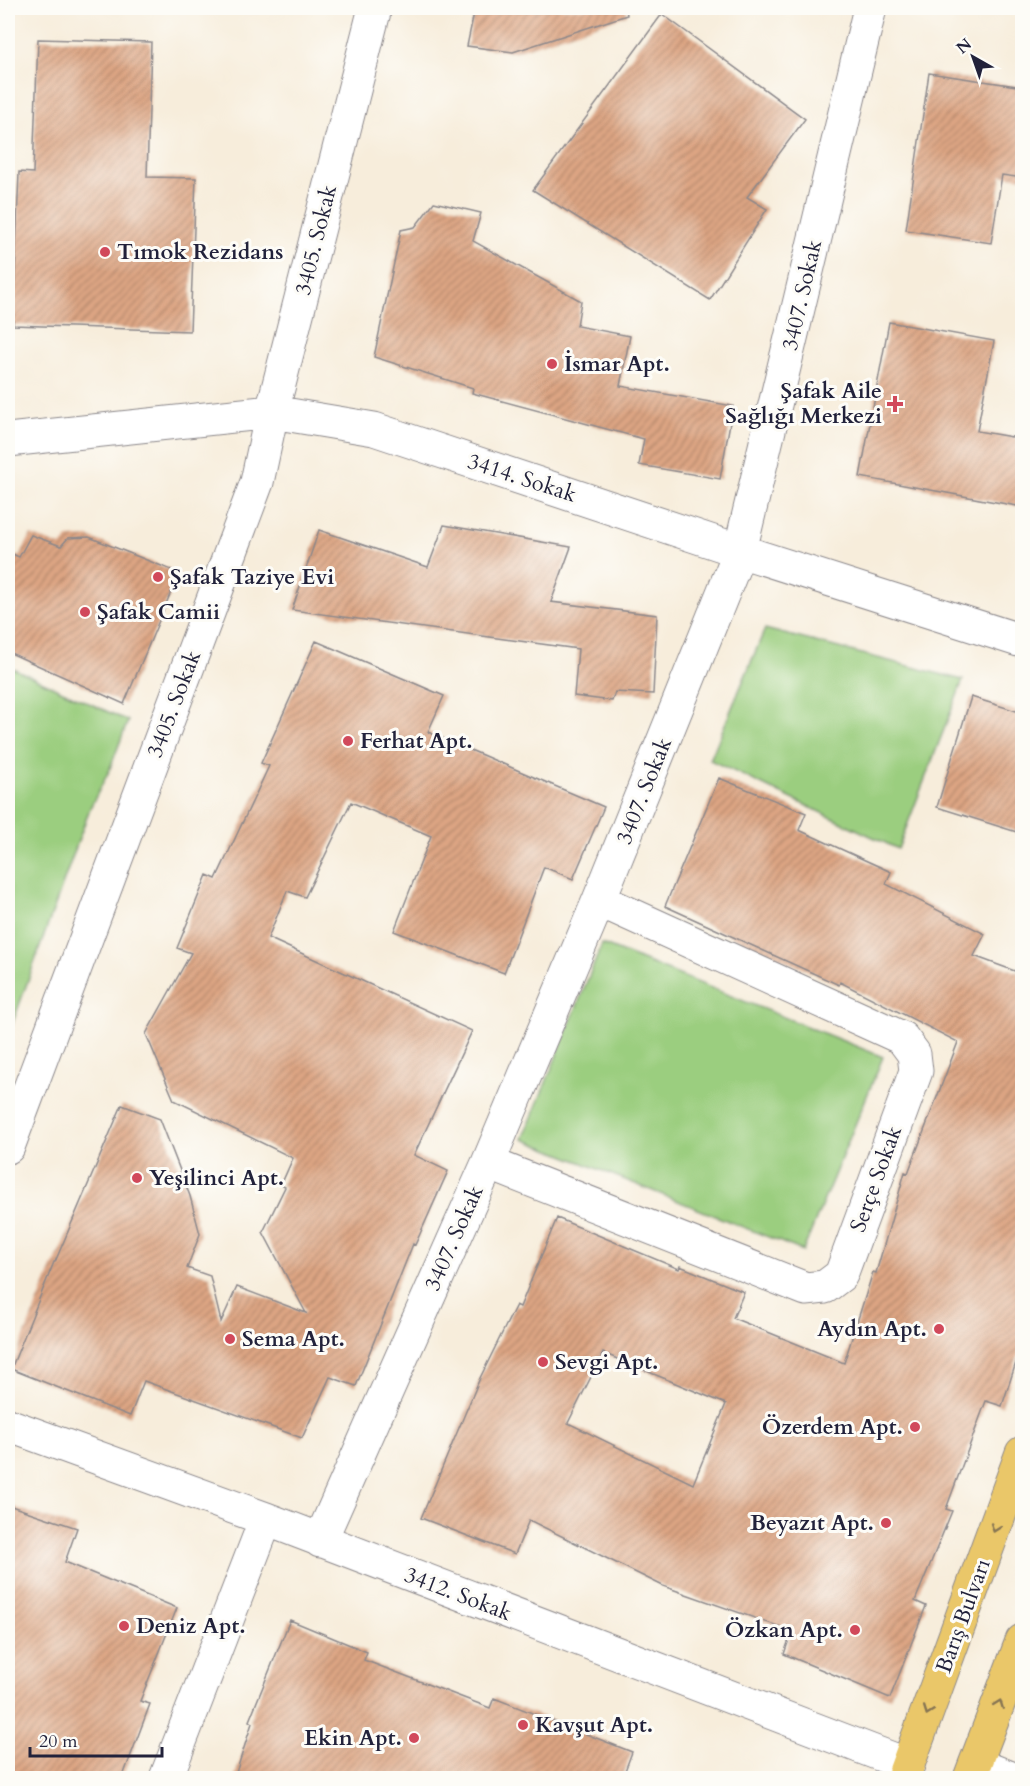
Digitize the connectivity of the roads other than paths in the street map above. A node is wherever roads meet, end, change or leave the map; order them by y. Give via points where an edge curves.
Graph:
1 (375, 8) edge
2 (870, 8) edge
3 (272, 412) junction
4 (8, 440) edge
5 (740, 551) junction
6 (1023, 641) edge
7 (599, 900) junction
8 (8, 1147) edge
9 (488, 1162) junction
10 (8, 1425) edge
11 (1023, 1453) edge
12 (266, 1520) junction
13 (320, 1541) junction
14 (1023, 1641) edge
15 (973, 1771) edge
16 (906, 1772) edge
17 (166, 1779) edge
18 (1011, 1779) edge

1 - 3 street, 3405. Sokak
2 - 5 street, 3407. Sokak
3 - 4 street, 3414. Sokak
3 - 5 street, 3414. Sokak via 374,429
3 - 8 street, 3405. Sokak via 257,482
5 - 6 street, 3414. Sokak
5 - 7 street, 3407. Sokak
7 - 9 street, 3407. Sokak
7 - 9 street, Serçe Sokak via 902,1038 914,1054 916,1071 841,1275 825,1287 806,1289
9 - 13 street, 3407. Sokak
10 - 12 street, 3412. Sokak
11 -> 16 main road, Barış Bulvarı
12 - 13 street, 3412. Sokak
12 - 17 street
13 - 16 street, 3412. Sokak
15 -> 14 main road
15 - 18 street

